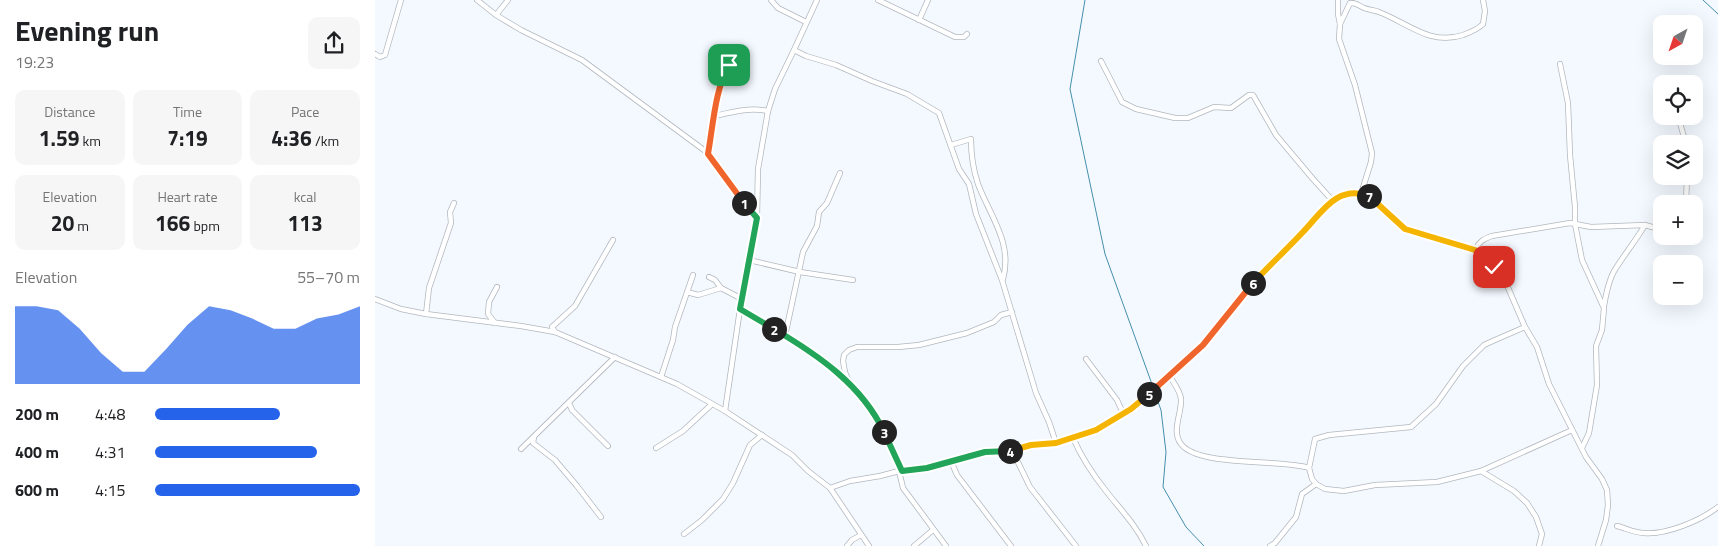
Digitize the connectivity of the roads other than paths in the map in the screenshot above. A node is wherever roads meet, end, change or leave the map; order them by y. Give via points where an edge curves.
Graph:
1 (401, 0) edge
2 (477, 0) edge
3 (508, 0) edge
4 (771, 0) edge
5 (817, 0) edge
6 (878, 0) edge
7 (928, 0) edge
8 (1338, 0) edge
9 (1483, 0) edge
10 (1350, 1) edge
11 (496, 15) junction
12 (919, 20) junction
13 (806, 22) junction
14 (1341, 24) junction
15 (967, 34) dead end
16 (795, 50) junction
17 (375, 54) edge
18 (1101, 61) dead end
19 (1559, 64) dead end
20 (729, 65) dead end
21 (768, 111) junction
22 (715, 116) junction
23 (951, 145) junction
24 (708, 154) junction
25 (840, 173) dead end
26 (1361, 194) junction
27 (1333, 201) junction
28 (454, 203) dead end
29 (757, 218) junction
30 (1575, 224) junction
31 (1645, 225) junction
32 (1653, 227) edge
33 (613, 240) dead end
34 (1475, 250) junction
35 (749, 260) junction
36 (799, 272) junction
37 (693, 275) dead end
38 (709, 277) dead end
39 (853, 280) dead end
40 (1002, 280) junction
41 (497, 286) dead end
42 (721, 288) junction
43 (687, 292) junction
44 (742, 299) junction
45 (375, 300) edge
46 (1604, 308) junction
47 (740, 309) junction
48 (1012, 312) junction
49 (426, 314) junction
50 (495, 323) junction
51 (1525, 327) junction
52 (555, 332) junction
53 (785, 336) junction
54 (615, 357) junction
55 (1086, 359) dead end
56 (1169, 375) junction
57 (661, 377) junction
58 (849, 381) junction
59 (569, 403) junction
60 (711, 404) junction
61 (725, 411) junction
62 (1123, 413) junction
63 (1572, 430) junction
64 (762, 436) junction
65 (534, 437) junction
66 (1073, 438) junction
67 (1056, 443) junction
68 (608, 446) dead end
69 (656, 448) dead end
70 (1581, 448) junction
71 (521, 449) dead end
72 (1012, 450) junction
73 (951, 461) junction
74 (1309, 468) junction
75 (900, 471) junction
76 (1481, 471) junction
77 (1316, 484) junction
78 (830, 488) junction
79 (1718, 508) edge
80 (601, 517) dead end
81 (1617, 526) dead end
82 (933, 530) junction
83 (684, 534) dead end
84 (861, 535) junction
85 (847, 546) edge
86 (869, 546) edge
87 (914, 546) edge
88 (946, 546) edge
89 (1011, 546) edge
90 (1076, 546) edge
91 (1146, 546) edge
92 (1271, 546) edge
93 (1539, 546) edge
94 (1598, 546) edge

1 - 17 street via 385,55
2 - 11 street
3 - 11 street
4 - 13 street via 779,8
5 - 13 street
6 - 12 street
7 - 12 street
8 - 14 street
9 - 10 street via 1485,11 1479,28 1444,39 1428,36
10 - 14 street
11 - 24 street via 582,60
12 - 15 street via 955,37
13 - 16 street
14 - 26 street via 1339,39 1372,152
16 - 21 street via 775,89
16 - 23 street via 892,88 939,113
18 - 27 street via 1123,102 1159,116 1189,118 1214,107 1231,108 1243,98 1253,95 1276,135
19 - 30 street via 1568,103
20 - 22 street
21 - 22 street via 757,109
21 - 29 street via 758,169
22 - 24 street
23 - 40 street via 959,169 969,184 976,214
23 - 40 street via 971,139 973,169 1003,242 1005,269
24 - 29 street
25 - 36 street via 827,203 819,212 817,226 803,252
26 - 27 street via 1351,193
26 - 34 street via 1372,198 1405,229
27 - 56 street via 1249,286 1203,345
28 - 49 street via 450,212 451,223 429,288
29 - 35 street
30 - 31 street via 1591,228
30 - 34 street via 1502,233 1485,238
30 - 46 street via 1582,260
31 - 32 street
31 - 46 street via 1615,269
33 - 52 street via 575,306 552,327
34 - 51 street via 1506,283
35 - 36 street
35 - 44 street
36 - 39 street
36 - 53 street
37 - 43 street
38 - 42 street
40 - 48 street
41 - 50 street via 489,302 488,314
42 - 43 street via 698,295
42 - 44 street
43 - 57 street
44 - 47 street
45 - 49 street
46 - 70 street via 1602,330 1596,346 1597,385 1589,433
47 - 53 street
47 - 61 street
48 - 58 street via 967,333 919,345 849,350 843,360
48 - 67 street via 1036,393
49 - 50 street
50 - 52 street
51 - 63 street via 1537,347 1549,384
51 - 74 street via 1495,340 1475,354 1436,404 1411,427 1315,439
52 - 54 street
53 - 58 street
54 - 57 street
54 - 59 street
55 - 62 street
56 - 62 street via 1140,403
56 - 74 street via 1181,399 1177,422 1181,445 1209,457
57 - 60 street
58 - 75 street via 882,427
59 - 65 street
59 - 68 street
60 - 61 street
60 - 69 street via 683,431
61 - 64 street
62 - 66 street via 1096,430
63 - 70 street
63 - 76 street
64 - 78 street via 792,455
64 - 83 street via 751,445 723,499
65 - 71 street
65 - 80 street via 533,443 555,460
66 - 67 street
66 - 91 street via 1105,490 1135,526
67 - 72 street
70 - 94 street via 1607,490 1608,505
72 - 73 street via 985,452
72 - 90 street via 1030,487
73 - 75 street
73 - 89 street via 957,475
74 - 77 street
75 - 78 street
75 - 82 street via 903,488
76 - 77 street via 1437,482 1375,485 1344,491 1325,489
76 - 93 street via 1527,503 1542,534
77 - 92 street via 1302,494 1296,517
78 - 84 street
79 - 81 street via 1684,526 1645,534
82 - 87 street
82 - 88 street
84 - 85 street
84 - 86 street

